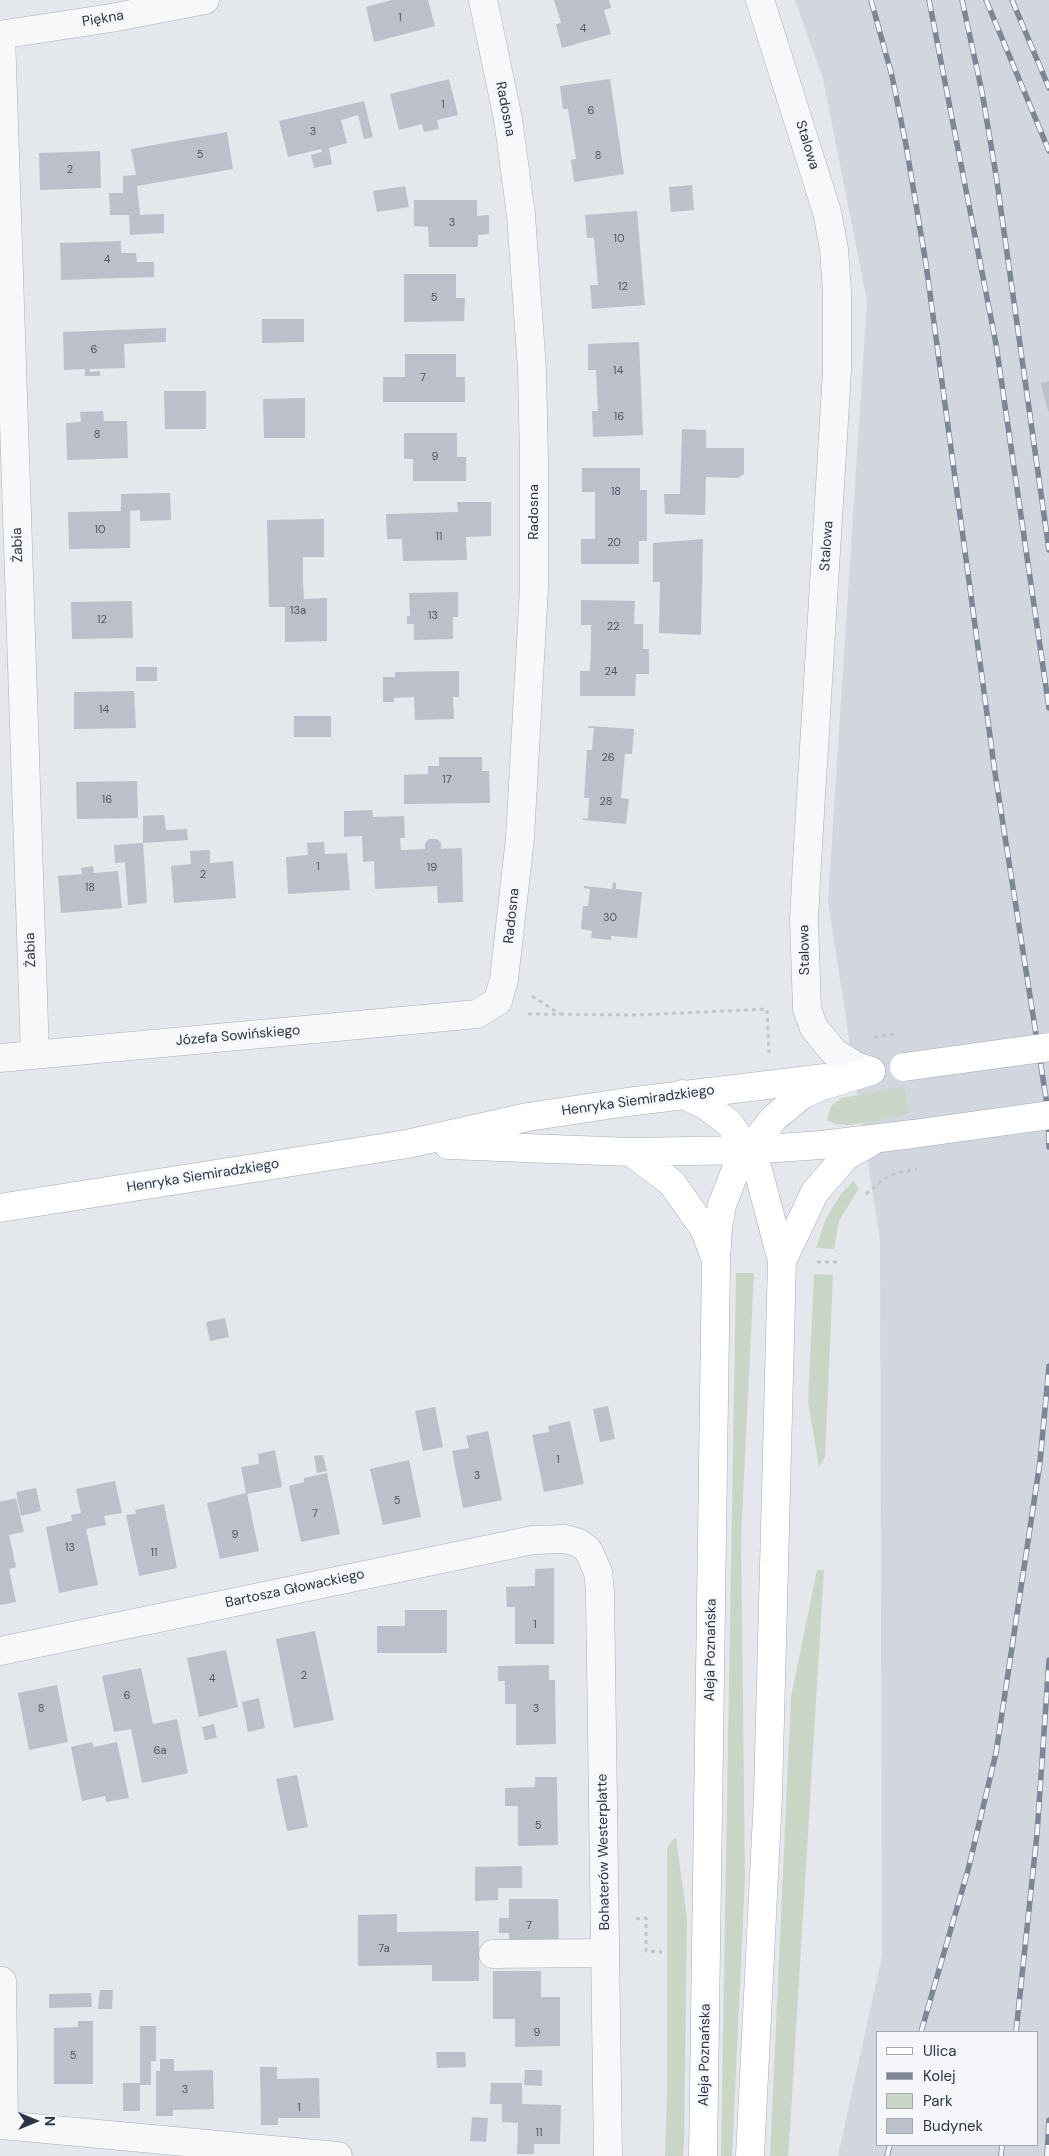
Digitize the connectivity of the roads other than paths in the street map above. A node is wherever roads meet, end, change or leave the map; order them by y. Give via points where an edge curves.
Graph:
1 (205, 0) edge
2 (483, 0) edge
3 (760, 0) edge
4 (1, 35) edge
5 (477, 1014) joint
6 (1049, 1047) edge
7 (35, 1055) junction
8 (0, 1058) edge
9 (871, 1071) junction
10 (682, 1094) junction
11 (1049, 1115) edge
12 (876, 1139) junction
13 (407, 1144) junction
14 (748, 1150) junction
15 (631, 1152) junction
16 (0, 1208) edge
17 (716, 1260) junction
18 (782, 1261) junction
19 (588, 1550) joint
20 (0, 1651) edge
21 (605, 1953) junction
22 (494, 1954) dead end
23 (2, 1981) dead end
24 (2, 2125) edge
25 (338, 2156) edge
26 (608, 2156) edge
27 (703, 2156) edge
28 (750, 2156) edge

1 - 4 street, Piękna
2 - 5 street, Radosna via 513,152 526,262 532,390 534,587 520,838 505,972 498,1001
3 - 9 street, Stalowa via 827,212 837,292 835,400 805,891 807,1009 814,1028 834,1052
4 - 7 street, Żabia
5 - 7 street, Józefa Sowińskiego
6 - 9 main road, bridge
7 - 8 street, Józefa Sowińskiego
9 - 10 main road, Henryka Siemiradzkiego
9 - 14 main road, Aleja Poznańska via 836,1080 802,1096 774,1118
10 - 13 main road, Henryka Siemiradzkiego via 528,1118
10 - 14 main road via 705,1105 729,1123
11 - 12 main road, Henryka Siemiradzkiego, bridge
12 - 14 main road, Henryka Siemiradzkiego
12 - 18 main road via 846,1156 824,1179
13 - 15 main road, Henryka Siemiradzkiego
13 - 16 main road, Henryka Siemiradzkiego
14 - 15 main road, Henryka Siemiradzkiego
14 - 17 main road, Aleja Poznańska via 738,1164 722,1205
14 - 18 main road via 761,1177
15 - 17 main road via 672,1183 705,1230
17 - 27 main road, Aleja Poznańska
18 - 28 main road via 768,1786
19 - 20 street, Bartosza Głowackiego via 565,1539 533,1540
19 - 21 street, Bohaterów Westerplatte via 598,1572 600,1592
21 - 22 street
21 - 26 street, Bohaterów Westerplatte
23 - 24 street
24 - 25 street

